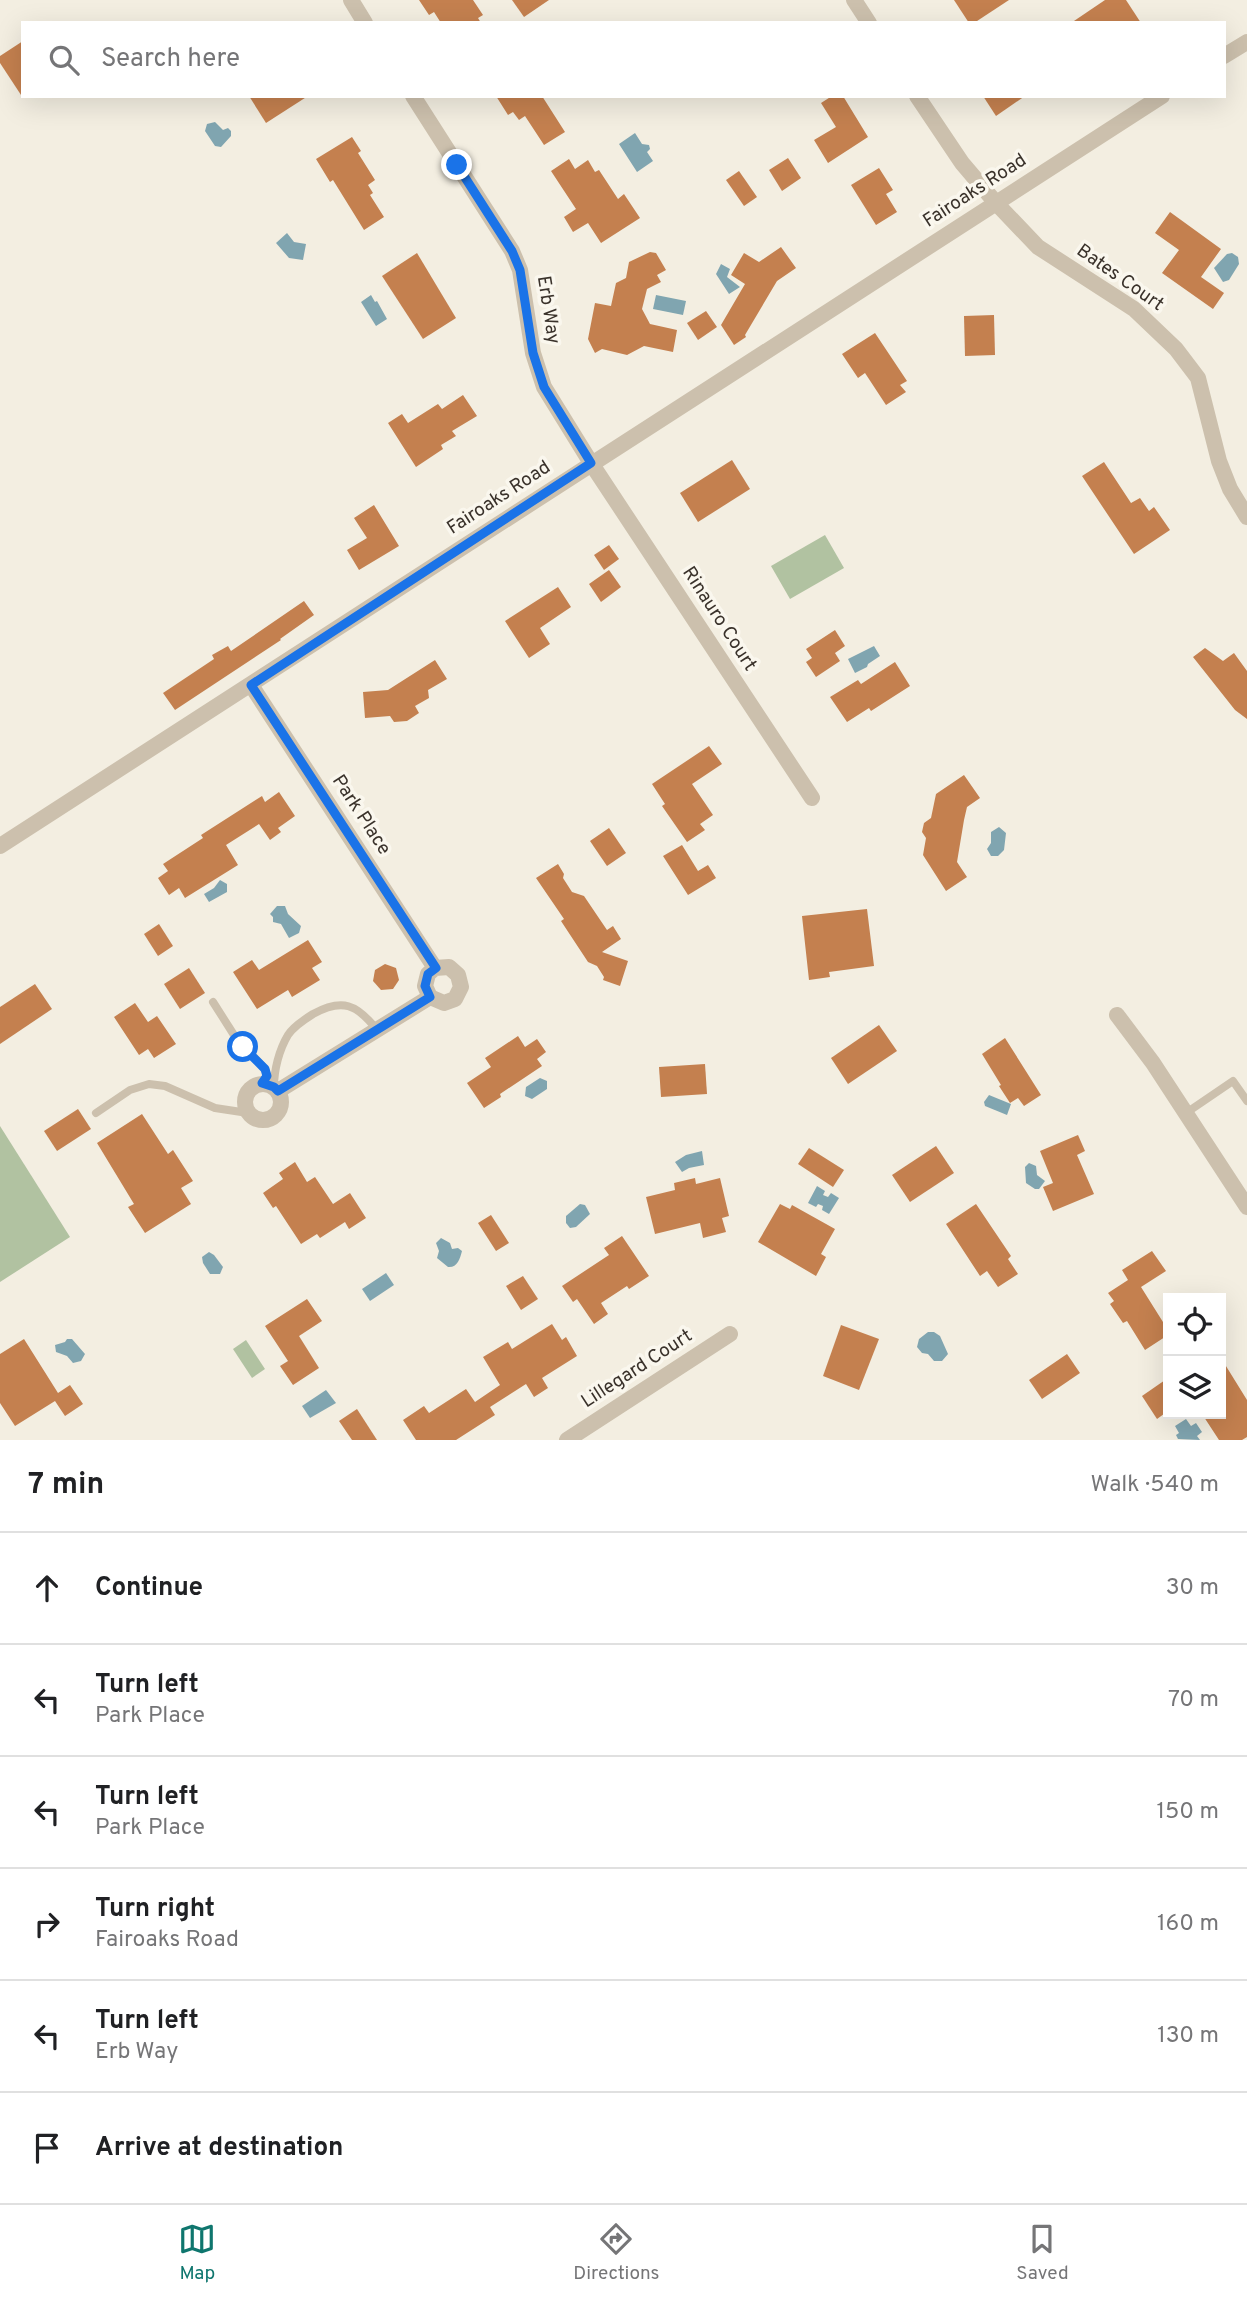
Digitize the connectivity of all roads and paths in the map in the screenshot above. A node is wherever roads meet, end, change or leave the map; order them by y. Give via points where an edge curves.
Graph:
1 (351, 0) edge
2 (853, 0) edge
3 (364, 21) edge
4 (868, 21) edge
5 (1247, 42) edge
6 (1226, 55) edge
7 (414, 98) edge
8 (918, 98) edge
9 (1159, 98) edge
10 (996, 203) junction
11 (591, 463) junction
12 (1247, 517) edge
13 (251, 685) junction
14 (812, 798) dead end
15 (0, 846) edge
16 (436, 968) junction
17 (430, 997) junction
18 (213, 1002) dead end
19 (1117, 1015) dead end
20 (377, 1030) junction
21 (271, 1087) junction
22 (1247, 1101) edge
23 (96, 1113) dead end
24 (248, 1113) junction
25 (1186, 1113) junction
26 (1245, 1199) edge
27 (730, 1334) dead end
28 (567, 1440) edge

1 - 3 street
2 - 4 street
5 - 6 street
7 - 11 street, Erb Way via 512,251 544,387
8 - 10 street, Bates Court via 962,163
9 - 10 street, Fairoaks Road
10 - 11 street, Fairoaks Road
10 - 12 street, Bates Court via 1038,247 1134,309 1176,349 1198,378 1219,461
11 - 13 street, Fairoaks Road
11 - 14 street, Rinauro Court
13 - 15 street, Fairoaks Road
13 - 16 street, Park Place
16 - 17 street via 428,974 425,986
16 - 17 street, Park Place via 449,967 458,975 461,987 455,999 444,1003
17 - 20 street, Park Place
18 - 21 lane via 243,1047 265,1069
19 - 25 street
20 - 21 street, Park Place
20 - 21 lane via 355,1009 329,1005 289,1034
21 - 24 street, Park Place via 250,1089 245,1101
21 - 24 street via 282,1103 277,1114 265,1120
22 - 25 lane via 1233,1081
23 - 24 lane via 130,1090 149,1084 165,1086 215,1108
25 - 26 street
27 - 28 street, Lillegard Court

